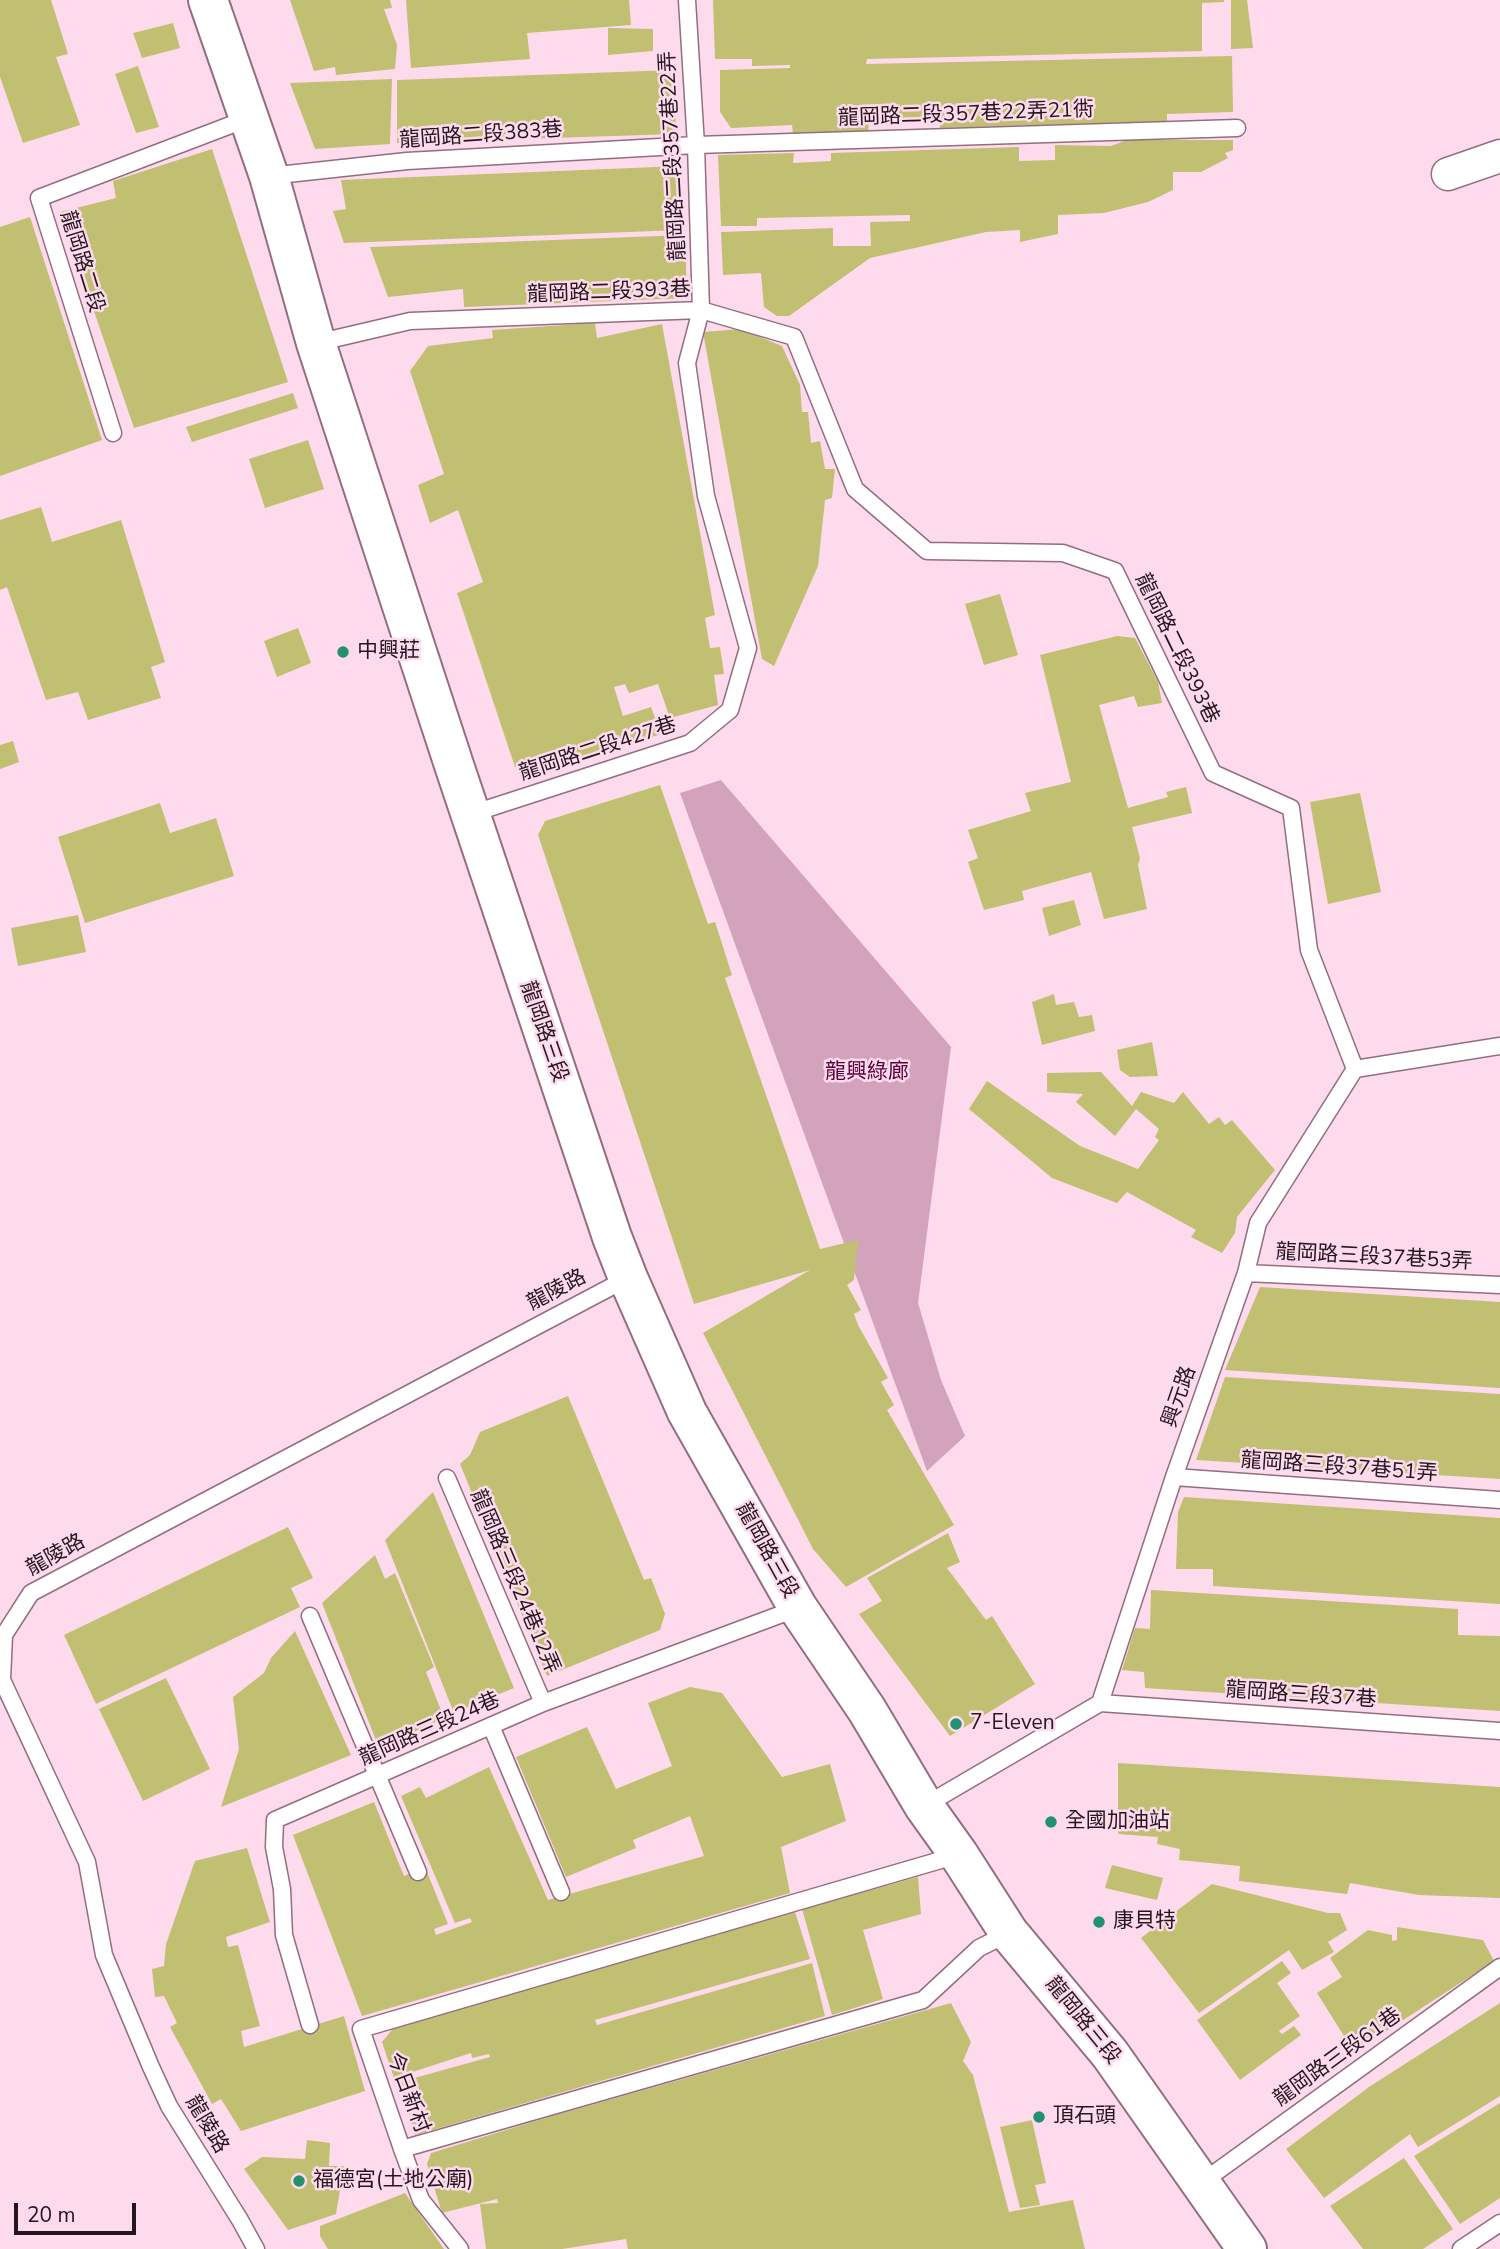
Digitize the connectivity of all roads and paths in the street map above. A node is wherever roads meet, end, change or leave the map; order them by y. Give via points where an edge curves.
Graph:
1 (208, 0) edge
2 (687, 0) edge
3 (249, 118) junction
4 (1237, 128) dead end
5 (696, 145) junction
6 (1500, 156) edge
7 (1448, 174) dead end
8 (269, 176) junction
9 (701, 310) junction
10 (316, 343) junction
11 (113, 433) dead end
12 (730, 710) joint
13 (471, 814) junction
14 (1500, 1046) edge
15 (1355, 1069) junction
16 (1246, 1273) junction
17 (628, 1278) junction
18 (1500, 1285) edge
19 (1174, 1477) junction
20 (447, 1478) dead end
21 (1500, 1500) edge
22 (798, 1608) junction
23 (310, 1616) dead end
24 (543, 1703) junction
25 (1100, 1703) junction
26 (491, 1726) junction
27 (1500, 1731) edge
28 (378, 1775) junction
29 (924, 1806) junction
30 (959, 1855) junction
31 (418, 1872) dead end
32 (561, 1892) dead end
33 (1009, 1933) junction
34 (1500, 1967) edge
35 (310, 2025) dead end
36 (402, 2149) junction
37 (1200, 2183) junction
38 (1500, 2223) edge
39 (256, 2249) edge
40 (460, 2249) edge
41 (1247, 2249) edge
42 (1461, 2249) edge

1 - 3 main road, 龍岡路三段
2 - 5 lane, 龍岡路二段357巷22弄
3 - 8 main road, 龍岡路三段
3 - 11 lane, 龍岡路二段 via 39,198
4 - 5 lane, 龍岡路二段357巷22弄21衖
5 - 8 lane, 龍岡路二段383巷 via 407,161
5 - 9 lane, 龍岡路二段357巷22弄
6 - 7 street
8 - 10 main road, 龍岡路三段
9 - 10 lane, 龍岡路二段393巷 via 410,321
9 - 12 lane, 龍岡路二段357巷22弄 via 687,363 706,496 748,648
9 - 15 lane, 龍岡路二段393巷 via 794,337 855,489 926,551 1063,553 1115,571 1213,774 1291,808 1309,950
10 - 13 main road, 龍岡路三段
12 - 13 lane, 龍岡路二段427巷 via 690,743
13 - 17 main road, 龍岡路三段
14 - 15 lane
15 - 16 lane, 興元路 via 1258,1223
16 - 18 lane, 龍岡路三段37巷53弄
16 - 19 lane, 興元路
17 - 22 main road, 龍岡路三段 via 687,1412
17 - 39 lane, 龍陵路 via 31,1592 4,1635 2,1680 87,1862 104,1955 169,2106
19 - 21 lane, 龍岡路三段37巷51弄
19 - 25 lane, 興元路
20 - 24 lane, 龍岡路三段24巷12弄
22 - 24 lane, 龍岡路三段24巷
22 - 29 main road, 龍岡路三段
23 - 28 lane
24 - 26 lane, 龍岡路三段24巷
25 - 27 lane, 龍岡路三段37巷
25 - 29 lane
26 - 28 lane, 龍岡路三段24巷
26 - 32 lane
28 - 31 lane
28 - 35 lane, 龍岡路三段24巷 via 275,1820 284,1935
29 - 30 main road, 龍岡路三段
30 - 33 main road, 龍岡路三段
30 - 36 lane, 今日新村 via 361,2029
33 - 36 lane, 今日新村 via 979,1948 923,2000
33 - 37 main road, 龍岡路三段 via 1110,2054
34 - 37 lane, 龍岡路三段61巷
36 - 40 lane via 421,2200
37 - 41 main road, 龍岡路三段
38 - 42 lane

